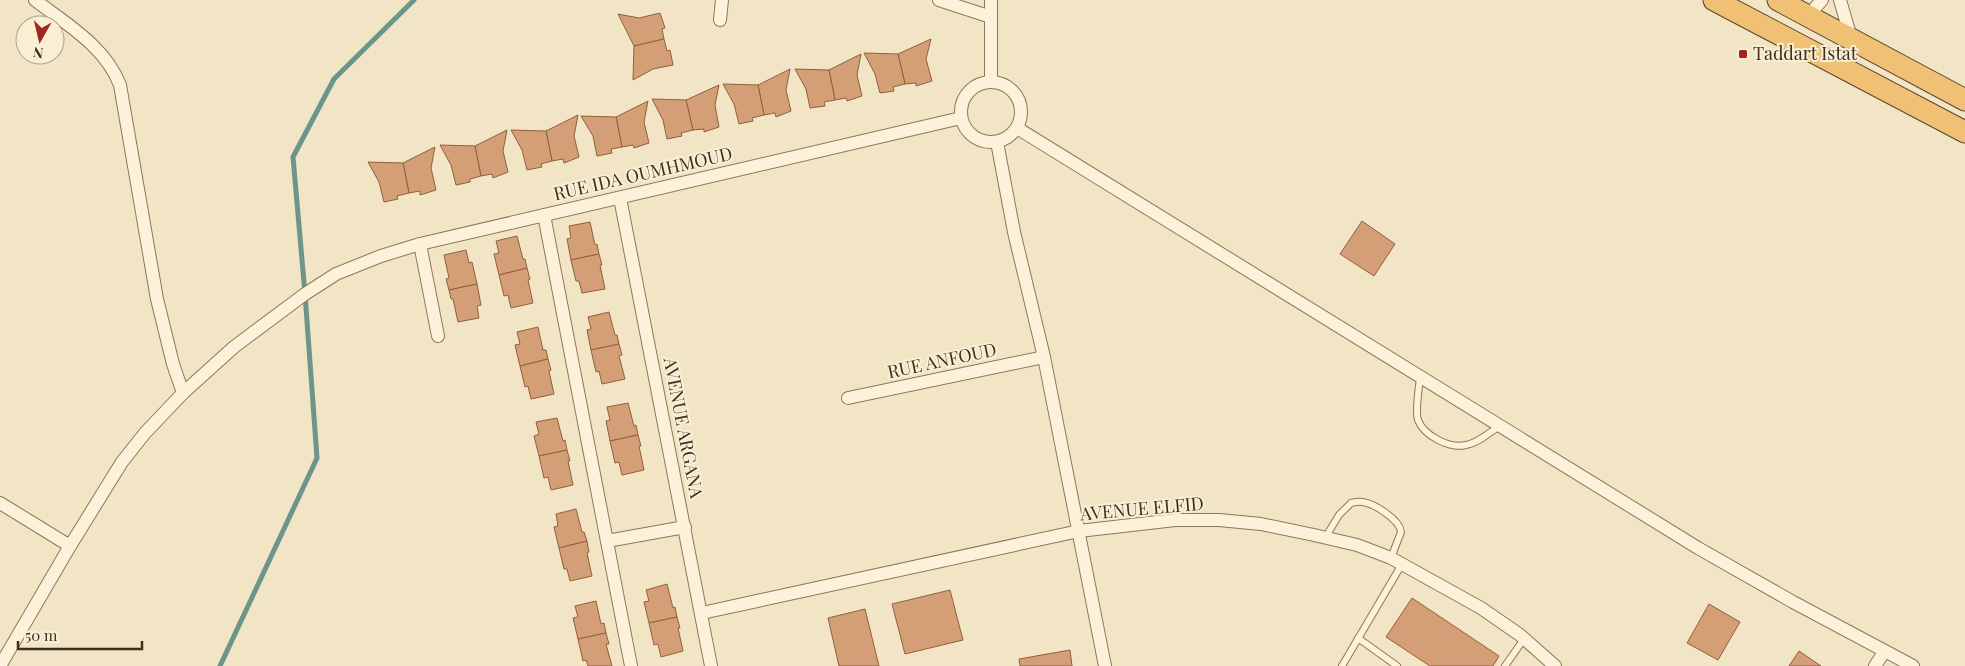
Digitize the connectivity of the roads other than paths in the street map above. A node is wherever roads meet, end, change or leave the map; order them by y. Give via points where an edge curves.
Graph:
1 (34, 0) edge
2 (722, 0) edge
3 (939, 0) edge
4 (991, 0) edge
5 (1714, 0) edge
6 (1778, 0) edge
7 (1822, 0) edge
8 (1840, 0) edge
9 (1808, 16) junction
10 (991, 17) junction
11 (720, 20) dead end
12 (1851, 38) junction
13 (991, 82) junction
14 (1965, 100) edge
15 (961, 118) junction
16 (1017, 128) junction
17 (1965, 132) edge
18 (997, 142) junction
19 (620, 198) junction
20 (544, 215) junction
21 (420, 244) junction
22 (438, 336) dead end
23 (1044, 357) junction
24 (1421, 376) junction
25 (183, 393) junction
26 (848, 398) dead end
27 (1501, 425) junction
28 (0, 503) edge
29 (685, 527) junction
30 (1079, 531) junction
31 (1325, 538) junction
32 (607, 541) junction
33 (70, 546) junction
34 (1396, 561) junction
35 (702, 613) junction
36 (1358, 638) junction
37 (1524, 639) junction
38 (1884, 652) junction
39 (0, 666) edge
40 (631, 666) edge
41 (711, 666) edge
42 (1105, 666) edge
43 (1342, 666) edge
44 (1397, 666) edge
45 (1505, 666) edge
46 (1555, 666) edge
47 (1875, 666) edge
48 (1913, 666) edge

1 - 25 street via 98,50 116,75 157,299
2 - 11 street
3 - 10 street
4 - 10 street
5 - 17 highway
6 - 9 highway
7 - 9 street
8 - 12 street
9 - 12 highway
10 - 13 street
12 - 14 highway
13 - 15 street via 981,84 968,93 961,107
13 - 16 street via 1002,84 1018,98 1021,118
15 - 18 street via 970,134 978,140
15 - 19 street, RUE IDA OUMHMOUD
16 - 18 street
16 - 24 street
18 - 23 street via 1014,232
19 - 20 street, RUE IDA OUMHMOUD
19 - 29 street, AVENUE ARGANA
20 - 21 street, RUE IDA OUMHMOUD
20 - 32 street
21 - 22 street
21 - 25 street, RUE IDA OUMHMOUD via 336,274 234,347
23 - 26 street, RUE ANFOUD
23 - 30 street
24 - 27 street
24 - 27 lane via 1418,419 1426,433 1450,444 1465,446
25 - 33 street, RUE IDA OUMHMOUD via 122,462
27 - 38 street via 1698,548
28 - 33 street
29 - 32 street
29 - 35 street, AVENUE ARGANA
30 - 31 street, AVENUE ELFID via 1175,520 1218,520 1261,524
30 - 35 street, AVENUE ELFID
30 - 42 street
31 - 34 street, AVENUE ELFID via 1357,545
31 - 34 lane via 1351,502 1365,502 1390,516 1400,528
32 - 40 street
33 - 39 street, RUE IDA OUMHMOUD
34 - 36 lane
34 - 37 street, AVENUE ELFID via 1480,608
35 - 41 street, AVENUE ARGANA
36 - 43 lane
36 - 44 lane
37 - 45 lane
37 - 46 street, AVENUE ELFID
38 - 47 street
38 - 48 street

